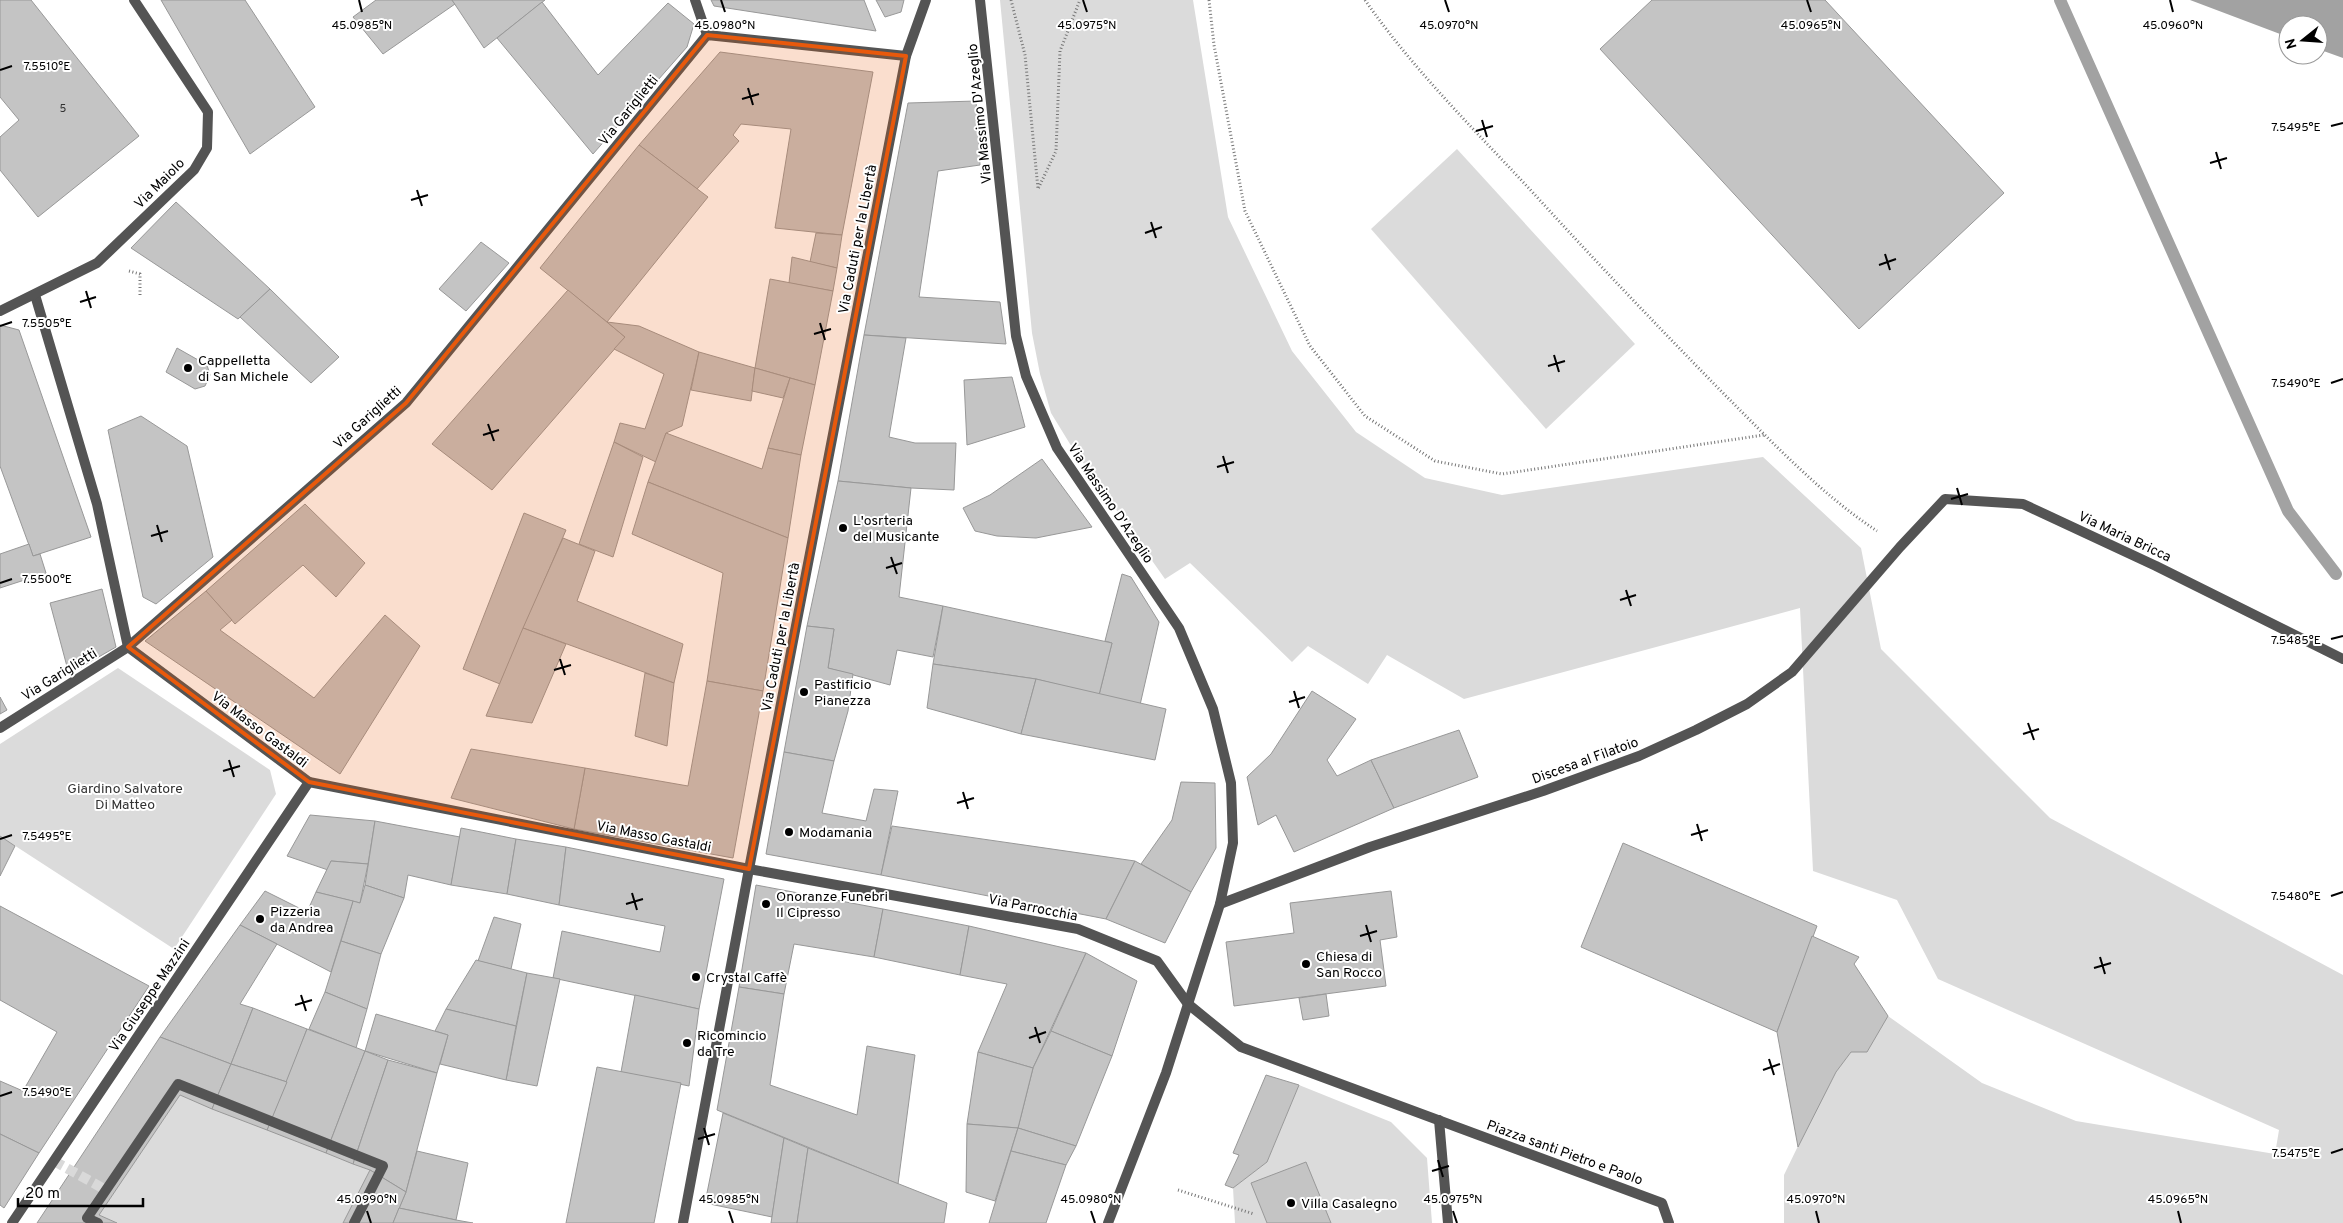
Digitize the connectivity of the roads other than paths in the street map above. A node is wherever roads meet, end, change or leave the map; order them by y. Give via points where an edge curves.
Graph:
1 (134, 0) edge
2 (695, 0) edge
3 (926, 0) edge
4 (980, 0) edge
5 (707, 35) junction
6 (906, 56) junction
7 (35, 295) junction
8 (0, 311) edge
9 (1900, 546) joint
10 (128, 647) junction
11 (2343, 659) edge
12 (0, 728) edge
13 (309, 782) junction
14 (749, 869) junction
15 (1220, 904) junction
16 (1188, 1004) junction
17 (1439, 1120) junction
18 (12, 1223) edge
19 (98, 1223) edge
20 (354, 1223) edge
21 (683, 1223) edge
22 (1108, 1223) edge
23 (1448, 1223) edge
24 (1669, 1223) edge

1 - 7 street, Via Maiolo via 208,112 207,148 194,170 97,262
2 - 5 street
3 - 6 street, Via Caduti per la Libertà
4 - 15 street, Via Massimo D'Azeglio via 1016,336 1026,376 1056,448 1179,628 1213,709 1230,783 1233,843
5 - 6 street
5 - 10 street, Via Gariglietti via 406,403
6 - 14 street, Via Caduti per la Libertà
7 - 8 street, Via Maiolo
7 - 10 street via 97,504
9 - 11 street, Via Maria Bricca via 1945,499 2023,504
9 - 15 street, Discesa al Filatoio via 1792,672 1747,704 1639,756 1370,847
10 - 12 street, Via Gariglietti
10 - 13 street, Via Masso Gastaldi
13 - 14 street, Via Masso Gastaldi
13 - 18 street, Via Giuseppe Mazzini
14 - 16 street, Via Parrocchia via 1078,929 1157,961
14 - 21 street, Via Caduti per la Libertà
15 - 16 street, Via Massimo D'Azeglio
16 - 17 street, Via Parrocchia via 1241,1047
16 - 22 street, Via Massimo D'Azeglio via 1166,1073
17 - 23 street
17 - 24 street, Piazza santi Pietro e Paolo via 1662,1203
19 - 20 street via 86,1218 178,1084 383,1166

